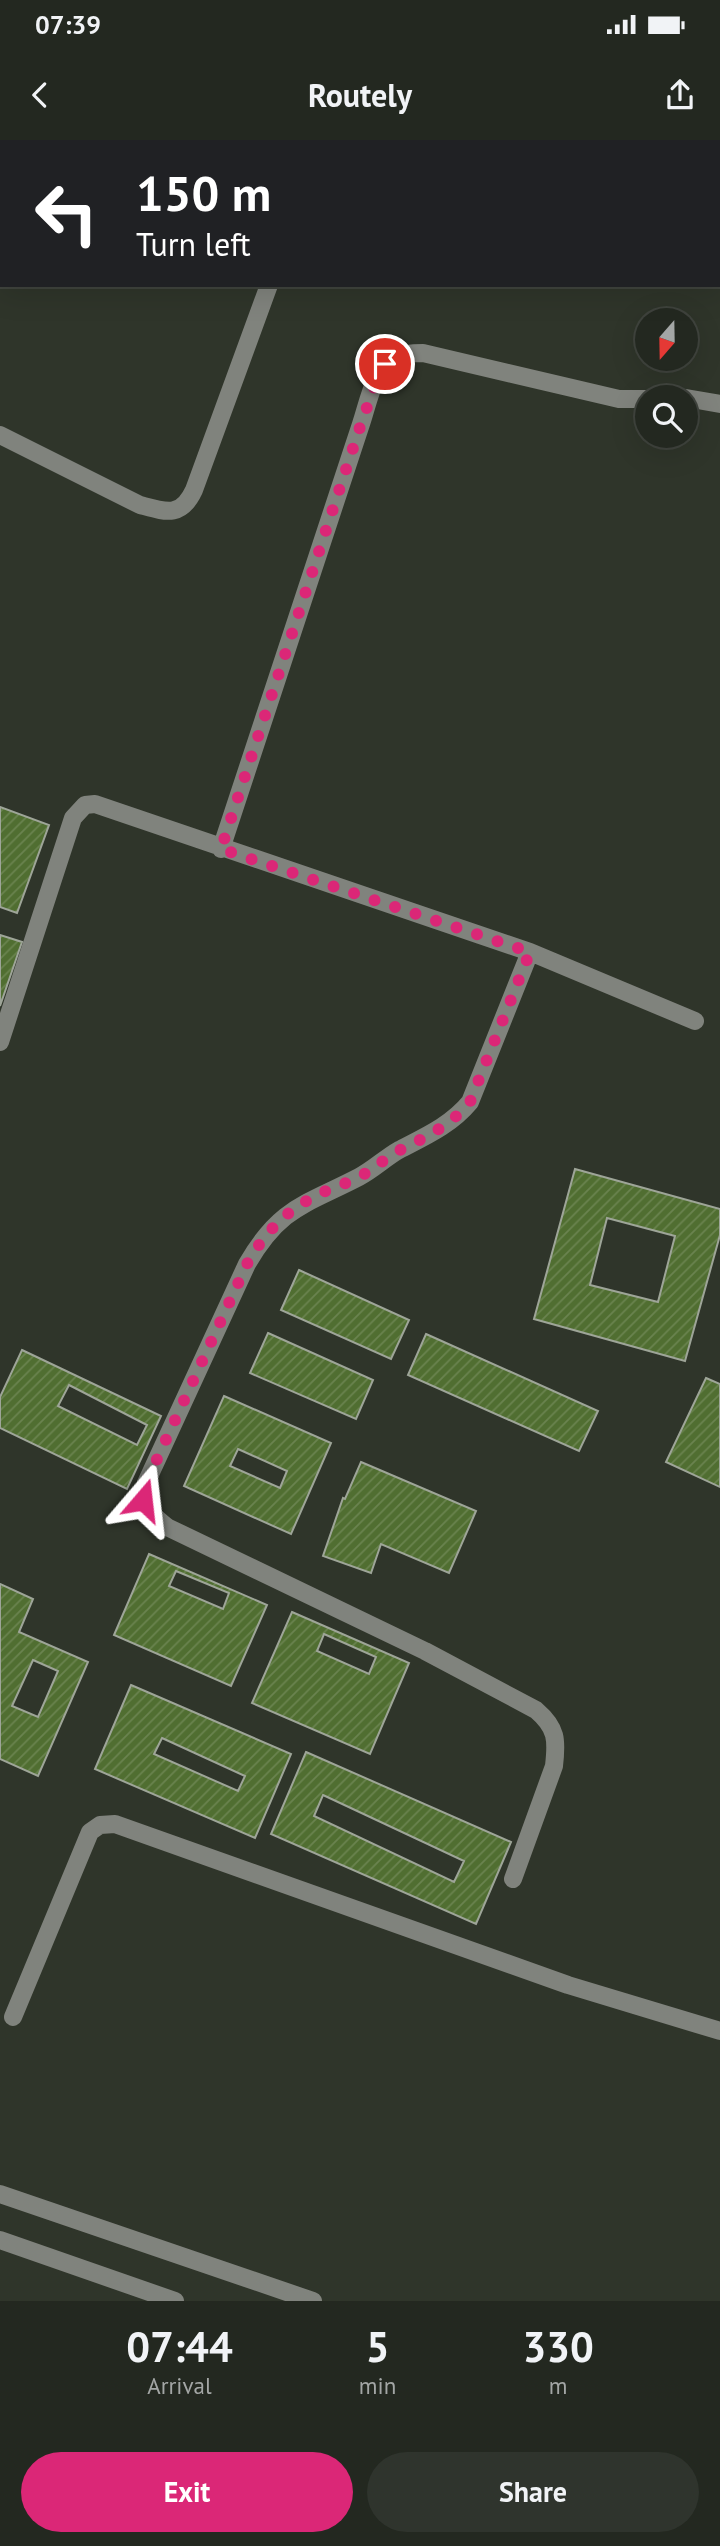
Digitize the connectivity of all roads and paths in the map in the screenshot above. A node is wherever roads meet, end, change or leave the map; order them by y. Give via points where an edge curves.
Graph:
1 (268, 287) edge
2 (698, 398) edge
3 (635, 399) edge
4 (719, 399) edge
5 (0, 435) edge
6 (221, 849) junction
7 (530, 952) junction
8 (695, 1021) dead end
9 (0, 1042) edge
10 (513, 1879) dead end
11 (13, 2017) dead end
12 (720, 2031) edge
13 (0, 2194) edge
14 (0, 2240) edge
15 (175, 2301) edge
16 (313, 2301) edge

1 - 5 lane via 194,490 178,510 164,512 140,505
2 - 4 lane
3 - 6 lane via 422,353 395,357 385,364 361,424
6 - 7 lane
6 - 9 lane via 94,804 78,810
7 - 8 lane
7 - 10 lane via 470,1102 459,1116 377,1167 311,1199 261,1239 146,1483 143,1500 167,1527 425,1650 548,1720 556,1746 554,1766
11 - 12 lane via 90,1832 100,1825 115,1824 568,1985
13 - 16 lane
14 - 15 lane

